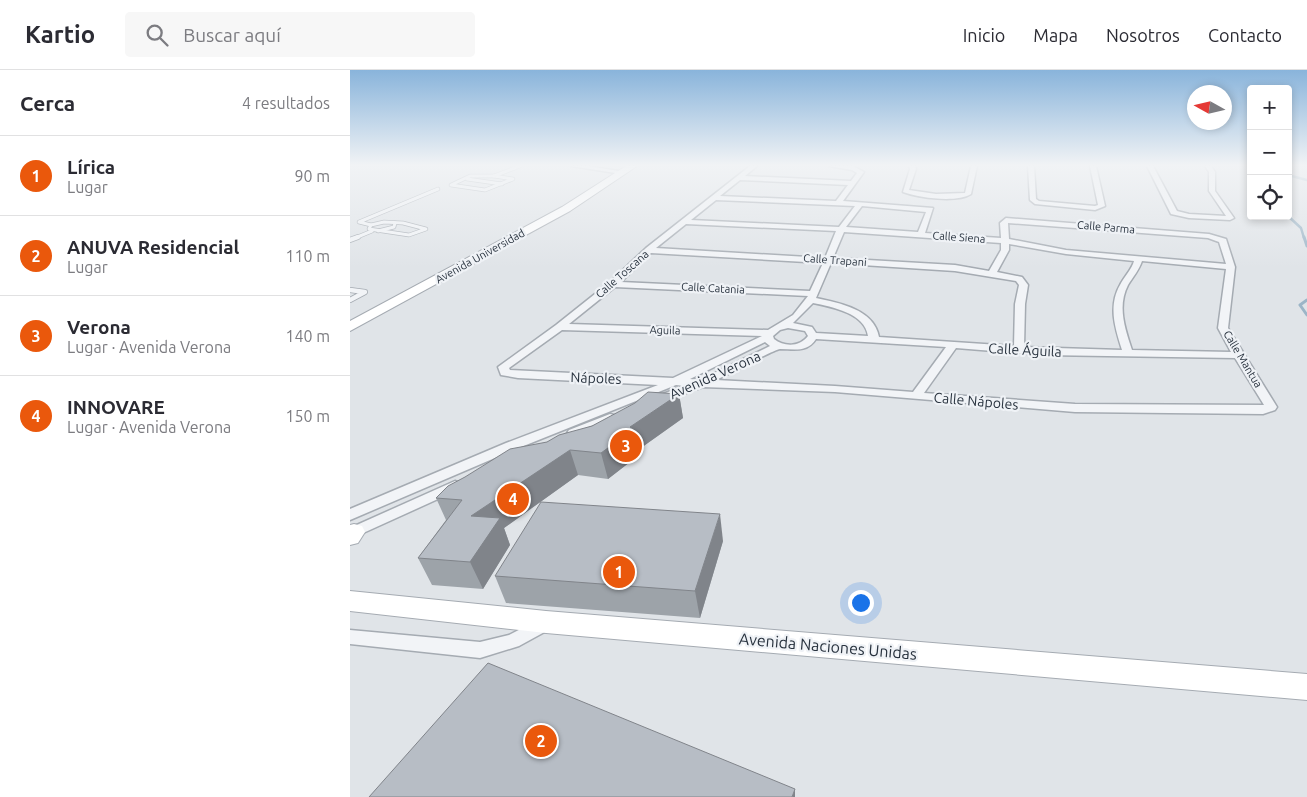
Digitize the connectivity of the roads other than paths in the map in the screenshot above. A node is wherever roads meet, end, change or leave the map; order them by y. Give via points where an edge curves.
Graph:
1 (412, 200) edge
2 (566, 200) edge
3 (578, 200) edge
4 (714, 200) edge
5 (763, 200) edge
6 (840, 200) edge
7 (1032, 200) edge
8 (1101, 200) edge
9 (1167, 200) edge
10 (1218, 200) edge
11 (838, 203) junction
12 (860, 204) junction
13 (686, 222) junction
14 (395, 223) junction
15 (372, 228) junction
16 (842, 229) junction
17 (378, 231) junction
18 (922, 234) junction
19 (1209, 236) joint
20 (350, 240) edge
21 (1005, 241) junction
22 (649, 250) junction
23 (1138, 258) junction
24 (828, 259) junction
25 (1231, 267) junction
26 (992, 273) junction
27 (613, 284) junction
28 (350, 290) edge
29 (812, 297) junction
30 (350, 300) edge
31 (350, 315) edge
32 (796, 321) junction
33 (350, 327) edge
34 (560, 327) junction
35 (769, 335) junction
36 (813, 336) junction
37 (874, 340) junction
38 (953, 344) junction
39 (778, 346) junction
40 (1020, 351) junction
41 (1128, 353) junction
42 (1238, 355) junction
43 (518, 375) joint
44 (674, 382) junction
45 (702, 383) junction
46 (916, 396) junction
47 (1270, 402) joint
48 (609, 412) junction
49 (511, 446) junction
50 (468, 480) edge
51 (351, 530) edge
52 (350, 601) edge
53 (546, 622) junction
54 (350, 637) edge
55 (1307, 686) edge

1 - 15 lane via 359,222
2 - 31 main road, Avenida Universidad
3 - 33 main road, Avenida Universidad
4 - 13 street, Calle Toscana
5 - 11 street
6 - 11 street
7 - 8 street via 1095,208 1102,206
9 - 10 street via 1177,214 1230,216
11 - 12 street
12 - 16 street
12 - 18 street via 930,210
13 - 16 street, Calle Siena
13 - 22 street, Calle Toscana
14 - 15 lane via 385,222
14 - 17 lane via 394,227
14 - 17 lane via 426,229 407,235
15 - 17 lane
15 - 20 lane
16 - 18 street, Calle Siena
16 - 24 street
18 - 21 street, Calle Siena
19 - 21 street, Calle Parma via 1014,219 1004,223
19 - 25 street, Calle Mantua via 1223,241
21 - 23 street, Calle Siena via 1058,252
21 - 26 street via 1001,260
22 - 24 street, Calle Trapani
22 - 27 street, Calle Toscana
23 - 25 street, Calle Siena
23 - 41 street via 1118,304 1119,322
24 - 26 street, Calle Trapani
24 - 29 street
25 - 42 street, Calle Mantua via 1223,328
26 - 40 street, Calle Trapani via 1019,279 1024,285
27 - 29 street, Calle Catania
27 - 34 street, Calle Toscana
28 - 30 lane via 365,292
29 - 32 street
29 - 37 street, Calle Catania via 854,313 870,326
32 - 35 street, Avenida Verona
32 - 36 street
34 - 35 street, Aguila
34 - 43 street, Calle Toscana via 503,368 505,373
35 - 39 street via 772,344
35 - 44 street, Avenida Verona
36 - 37 street, Calle Águila
36 - 39 street via 804,345
37 - 38 street, Calle Águila
38 - 40 street, Calle Águila
38 - 46 street
39 - 45 street, Avenida Verona
40 - 41 street, Calle Águila
41 - 42 street, Calle Águila
42 - 47 street, Calle Mantua
43 - 44 street, Nápoles
44 - 45 street, Calle Nápoles
44 - 48 street, Avenida Verona
45 - 46 street, Calle Nápoles
45 - 48 street, Avenida Verona
46 - 47 street, Calle Nápoles via 1057,407 1144,409 1263,410 1271,407
48 - 49 street, Avenida Verona
48 - 49 street, Avenida Verona via 516,458
49 - 51 street, Avenida Verona
50 - 51 street, Avenida Verona
52 - 53 main road, Avenida Naciones Unidas
53 - 54 street via 513,640 480,650
53 - 55 main road, Avenida Naciones Unidas

